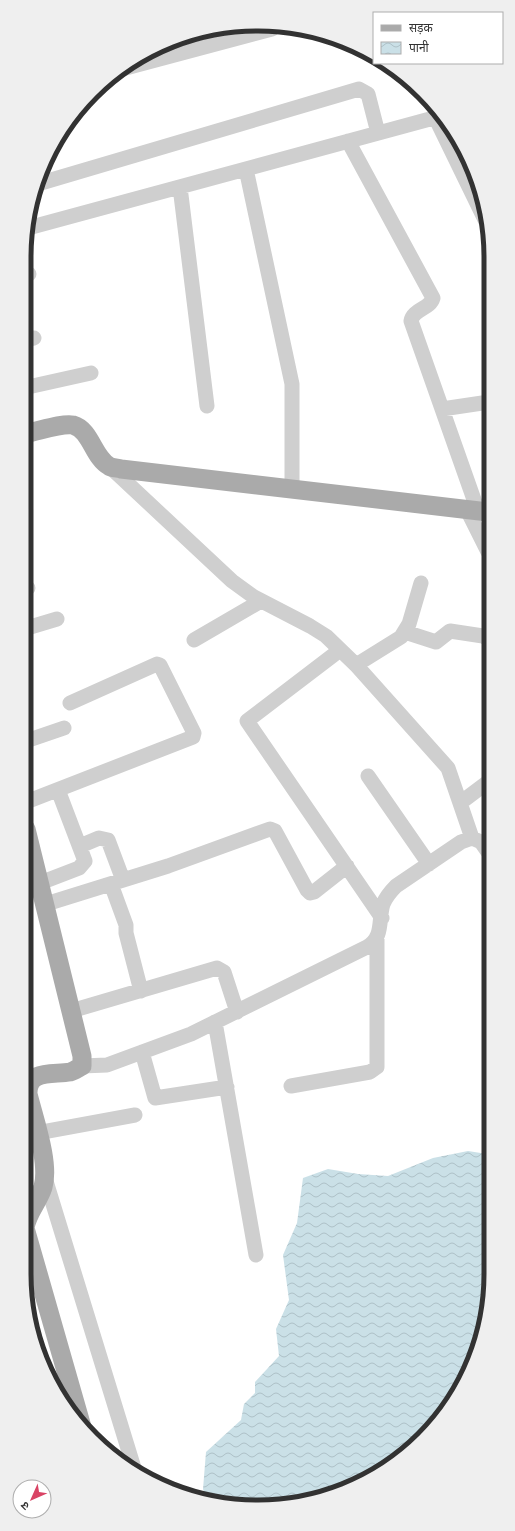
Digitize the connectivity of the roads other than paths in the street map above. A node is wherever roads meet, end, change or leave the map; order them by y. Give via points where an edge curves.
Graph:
1 (261, 31) edge
2 (137, 66) edge
3 (435, 117) edge
4 (444, 130) edge
5 (378, 133) junction
6 (348, 141) junction
7 (246, 169) junction
8 (44, 182) edge
9 (180, 187) junction
10 (476, 200) edge
11 (33, 227) edge
12 (91, 373) dead end
13 (31, 386) edge
14 (484, 403) edge
15 (207, 406) dead end
16 (442, 409) junction
17 (31, 432) edge
18 (109, 466) junction
19 (292, 489) junction
20 (478, 511) edge
21 (484, 536) edge
22 (421, 583) dead end
23 (261, 600) junction
24 (57, 619) dead end
25 (31, 627) edge
26 (405, 632) junction
27 (484, 637) edge
28 (194, 640) dead end
29 (340, 650) junction
30 (356, 665) junction
31 (70, 703) dead end
32 (64, 728) dead end
33 (31, 739) edge
34 (368, 776) dead end
35 (484, 785) edge
36 (58, 790) junction
37 (31, 800) edge
38 (460, 803) junction
39 (472, 838) junction
40 (80, 846) junction
41 (484, 847) edge
42 (31, 848) edge
43 (429, 864) junction
44 (347, 866) junction
45 (117, 882) junction
46 (40, 883) junction
47 (46, 904) junction
48 (382, 918) junction
49 (377, 939) junction
50 (142, 990) junction
51 (72, 1011) junction
52 (237, 1012) junction
53 (215, 1022) junction
54 (142, 1052) junction
55 (82, 1066) junction
56 (31, 1080) edge
57 (227, 1086) junction
58 (291, 1086) dead end
59 (31, 1107) edge
60 (135, 1116) dead end
61 (37, 1133) junction
62 (45, 1178) junction
63 (31, 1194) edge
64 (38, 1201) junction
65 (31, 1212) edge
66 (31, 1249) edge
67 (256, 1255) dead end
68 (77, 1410) edge
69 (132, 1462) edge

1 - 2 street
3 - 5 street
4 - 10 street
5 - 6 street
5 - 8 street via 368,94 359,89
6 - 7 street
6 - 16 street via 433,298 431,303 414,314 411,321
7 - 9 street
7 - 19 street via 292,384
9 - 11 street
9 - 15 street
12 - 13 street
14 - 16 street
16 - 20 street
17 - 18 main road via 73,425 82,430 101,459
18 - 19 main road
18 - 23 street via 222,572
19 - 20 main road
20 - 21 street
22 - 26 street
23 - 28 street
23 - 29 street via 326,636
24 - 25 street
26 - 27 street via 432,642 440,640 450,631
26 - 30 street via 388,647
29 - 30 street
29 - 44 street via 247,721
30 - 38 street via 443,762 452,776
31 - 36 street via 160,664 194,733 190,739
32 - 33 street
34 - 43 street
35 - 38 street
36 - 37 street
36 - 40 street
38 - 39 street
39 - 41 street
39 - 43 street via 461,842
40 - 45 street via 100,838 108,840
40 - 46 street via 86,861 84,864
42 - 46 main road
43 - 48 street via 390,892 383,906
44 - 45 street via 314,892 310,892 275,831 270,829
44 - 48 street
45 - 47 street
45 - 50 street via 126,933
46 - 47 main road
47 - 51 main road
48 - 49 street
49 - 52 street via 367,947
49 - 58 street via 377,1067 370,1072
50 - 51 street
50 - 52 street via 219,968 224,972
51 - 55 main road
52 - 53 street
53 - 54 street
53 - 57 street
54 - 55 street via 107,1065
54 - 57 street via 155,1098
55 - 56 main road via 72,1072 37,1076
57 - 67 street
59 - 61 main road
60 - 61 street
61 - 62 main road via 46,1166
62 - 64 main road
62 - 69 street
63 - 64 street
64 - 65 main road
66 - 68 main road

